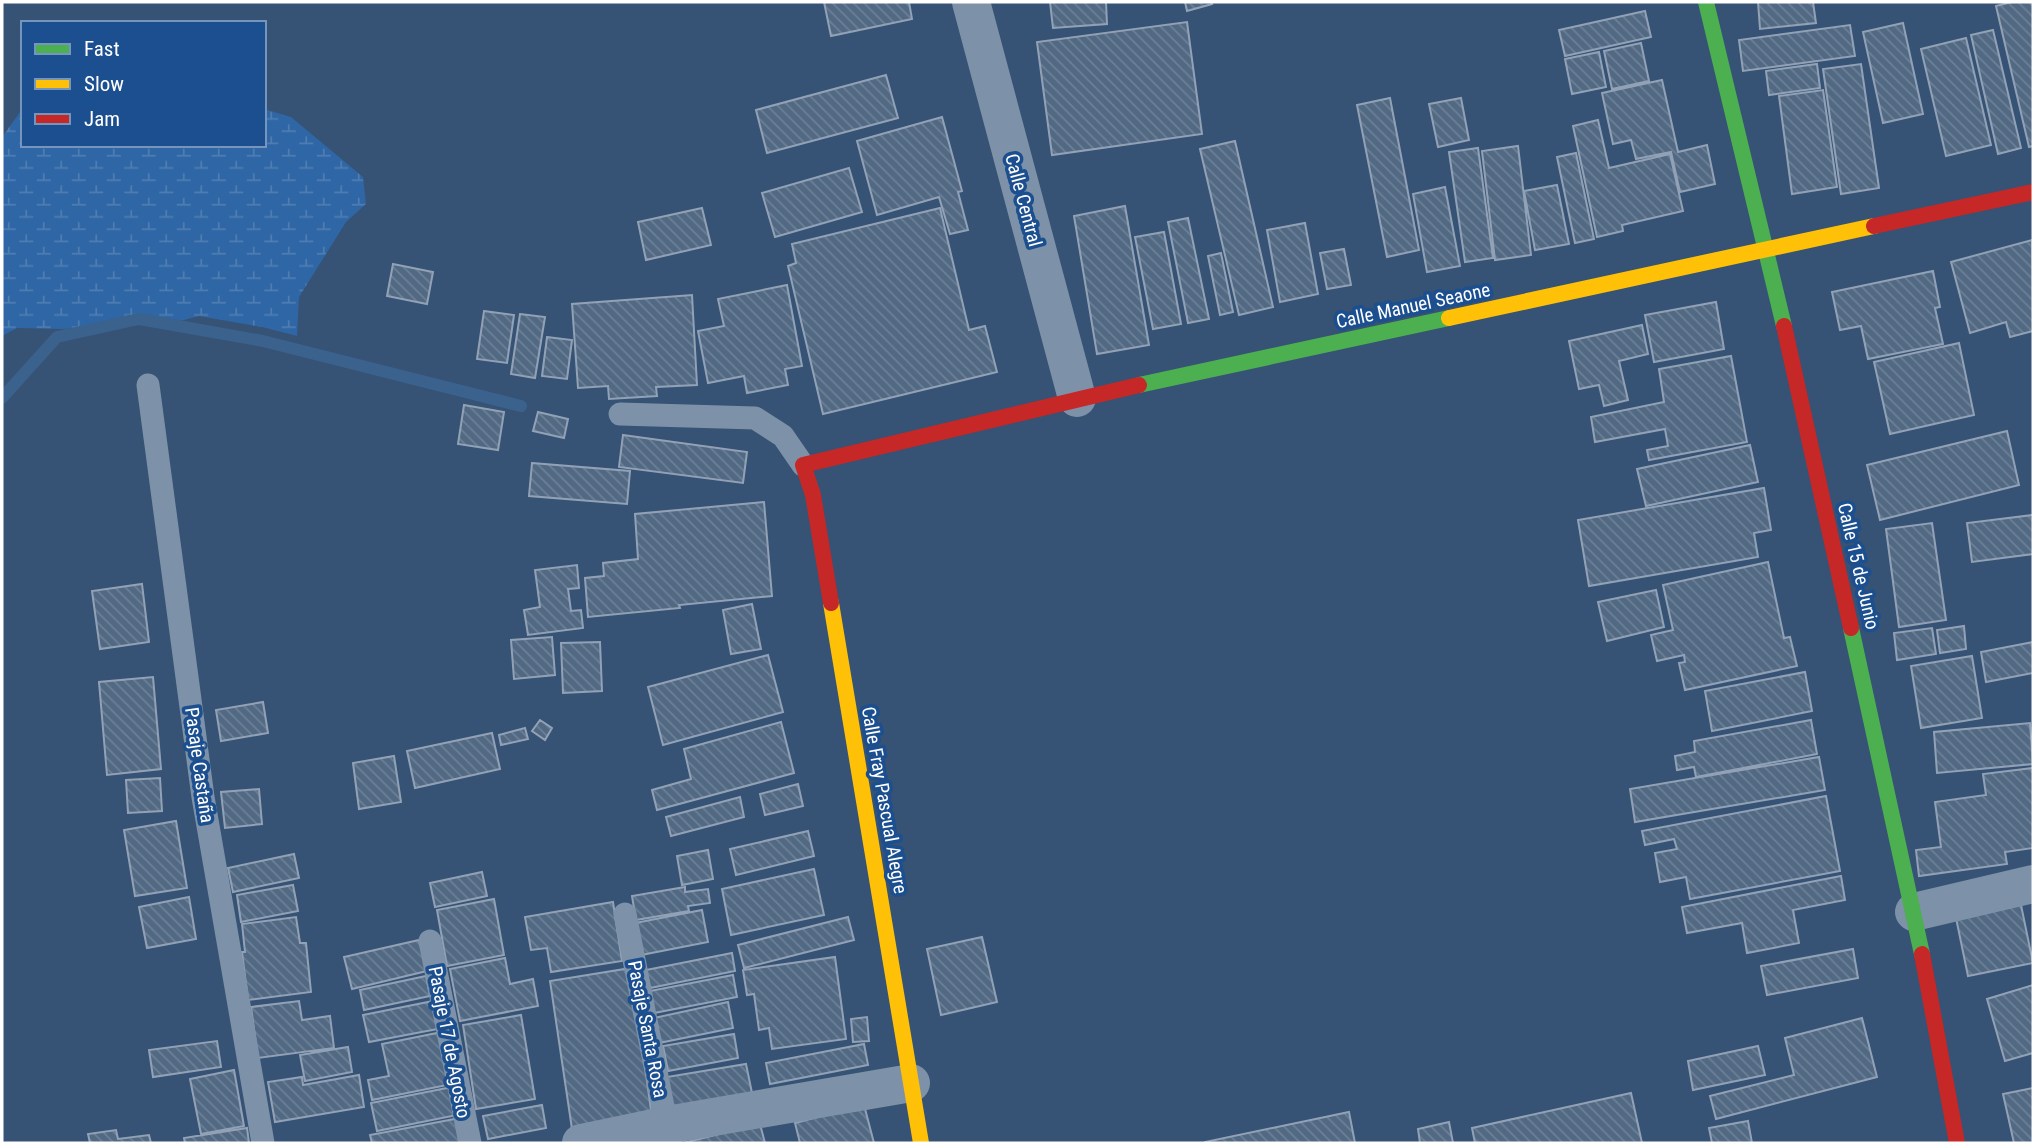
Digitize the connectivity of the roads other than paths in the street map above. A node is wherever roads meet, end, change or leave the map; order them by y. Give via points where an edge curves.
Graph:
1 (971, 2) edge
2 (1706, 2) edge
3 (2033, 192) edge
4 (1766, 250) junction
5 (148, 385) dead end
6 (1077, 398) junction
7 (620, 414) dead end
8 (803, 465) junction
9 (2033, 884) edge
10 (1914, 912) junction
11 (625, 914) dead end
12 (430, 941) dead end
13 (911, 1083) junction
14 (669, 1134) edge
15 (263, 1143) edge
16 (470, 1143) edge
17 (581, 1143) edge
18 (921, 1143) edge
19 (1957, 1143) edge

1 - 6 street, Calle Central
2 - 4 street, Calle 15 de Junio
3 - 4 street, Calle Manuel Seaone
4 - 6 street, Calle Manuel Seaone
4 - 10 street, Calle 15 de Junio
5 - 15 lane, Pasaje Castaña via 203,797
6 - 8 street, Calle Manuel Seaone
7 - 8 lane via 755,418 783,436
8 - 13 street, Calle Fray Pascual Alegre via 815,509
9 - 10 street
10 - 19 street, Calle 15 de Junio
11 - 14 lane, Pasaje Santa Rosa
12 - 16 lane, Pasaje 17 de Agosto
13 - 14 street
13 - 18 street, Calle Fray Pascual Alegre
14 - 17 street

